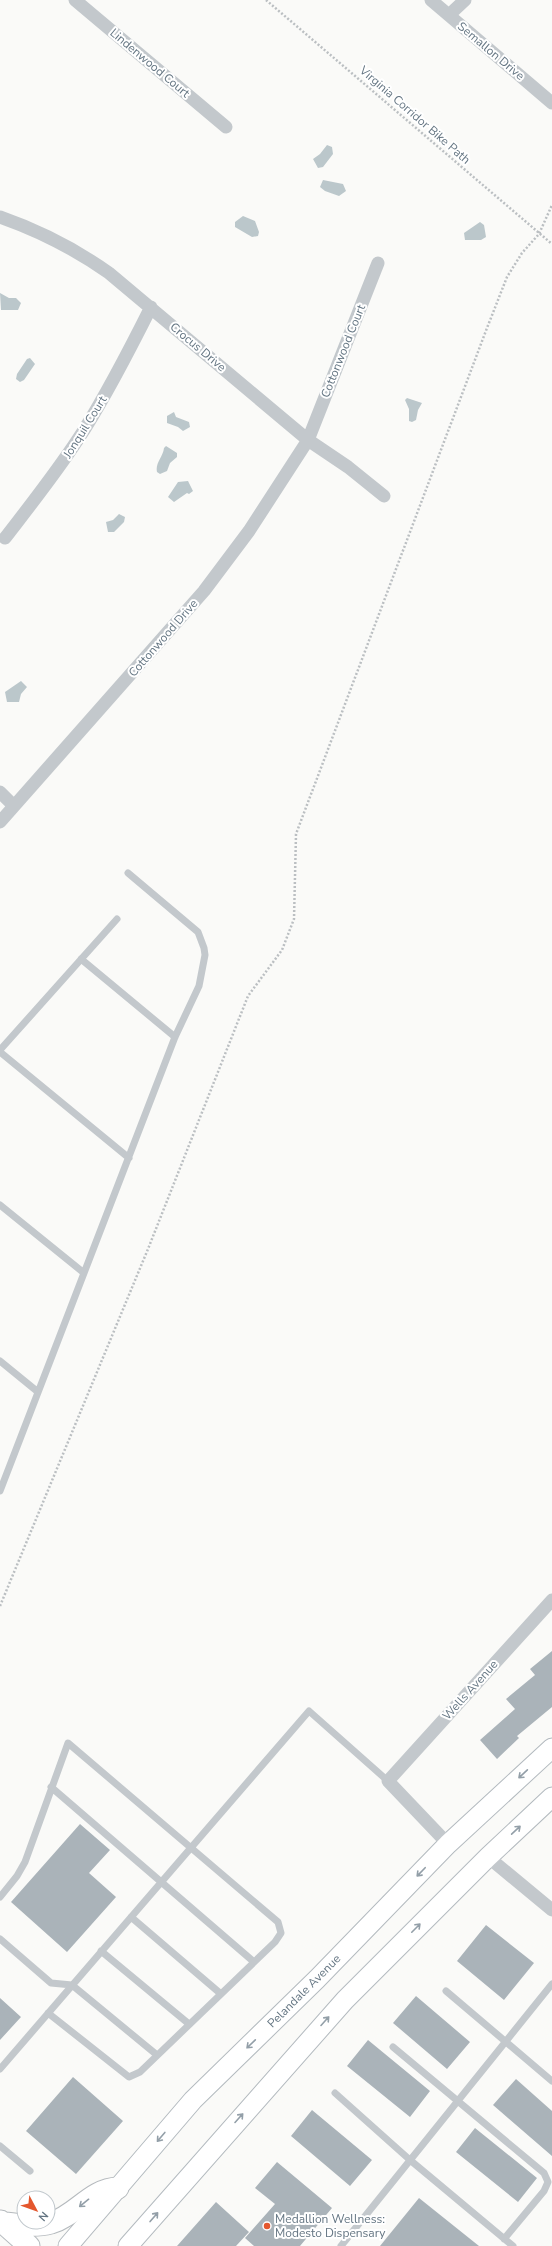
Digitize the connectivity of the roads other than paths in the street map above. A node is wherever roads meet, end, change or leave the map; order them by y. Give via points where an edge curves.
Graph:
1 (75, 0) edge
2 (431, 0) edge
3 (465, 0) edge
4 (448, 15) junction
5 (552, 103) edge
6 (226, 127) dead end
7 (0, 217) edge
8 (378, 263) dead end
9 (151, 307) junction
10 (308, 440) junction
11 (384, 496) dead end
12 (5, 538) dead end
13 (0, 792) edge
14 (14, 806) junction
15 (0, 822) edge
16 (128, 873) dead end
17 (117, 919) dead end
18 (81, 959) junction
19 (175, 1037) junction
20 (0, 1051) edge
21 (129, 1158) junction
22 (0, 1205) edge
23 (84, 1273) junction
24 (0, 1361) edge
25 (38, 1392) junction
26 (0, 1491) edge
27 (552, 1600) edge
28 (552, 1748) edge
29 (388, 1781) junction
30 (51, 1787) junction
31 (552, 1797) edge
32 (448, 1844) junction
33 (190, 1848) junction
34 (488, 1857) junction
35 (160, 1883) junction
36 (0, 1897) edge
37 (552, 1910) edge
38 (131, 1917) junction
39 (0, 1939) edge
40 (101, 1951) junction
41 (254, 1962) junction
42 (552, 1984) edge
43 (72, 1985) junction
44 (446, 1991) dead end
45 (221, 1994) junction
46 (48, 2013) junction
47 (189, 2024) junction
48 (506, 2041) junction
49 (393, 2048) dead end
50 (157, 2056) junction
51 (0, 2069) edge
52 (552, 2081) edge
53 (335, 2093) dead end
54 (459, 2100) junction
55 (0, 2146) edge
56 (410, 2160) junction
57 (30, 2171) dead end
58 (118, 2188) junction
59 (2, 2221) edge
60 (507, 2243) edge
61 (29, 2246) edge
62 (68, 2246) edge
63 (128, 2246) edge
64 (341, 2246) edge

1 - 6 street, Lindenwood Court
2 - 4 street, Semallon Drive
3 - 4 street
4 - 5 street, Semallon Drive
7 - 9 street, Crocus Drive via 49,236 83,255
8 - 10 street, Cottonwood Court
9 - 10 street, Crocus Drive
9 - 12 street, Jonquil Court via 115,377 83,431 47,484
10 - 11 street, Crocus Drive
10 - 14 street, Cottonwood Drive via 249,530 204,591
13 - 14 street
14 - 15 street, Cottonwood Drive
16 - 19 lane via 198,932 204,948 199,986
17 - 18 lane
18 - 19 lane
18 - 20 lane
19 - 21 lane
20 - 21 lane
21 - 23 lane
22 - 23 lane
23 - 25 lane
24 - 25 lane
25 - 26 lane
27 - 29 street, Wells Avenue
28 -> 32 main road, Pelandale Avenue
29 - 32 street
29 - 33 lane via 309,1711
30 - 33 lane via 68,1743
30 - 35 lane
30 - 36 lane via 25,1862 18,1876
34 -> 31 main road
32 -> 58 main road, Pelandale Avenue via 317,1979 193,2100
33 - 35 lane
33 - 41 lane via 278,1922 281,1933
34 - 37 street
63 -> 34 main road via 344,2000
35 - 38 lane
35 - 41 lane
38 - 40 lane
38 - 45 lane
39 - 43 lane via 51,1983
40 - 43 lane
40 - 47 lane
41 - 45 lane
42 - 48 lane
43 - 46 lane
43 - 50 lane
44 - 48 lane
45 - 47 lane
46 - 50 lane via 129,2077 140,2072
46 - 51 lane
47 - 50 lane
48 - 52 lane
48 - 54 lane
49 - 54 lane
53 - 56 lane
54 - 56 lane
54 - 60 lane via 544,2173 548,2182
55 - 57 lane
56 - 60 lane
56 - 64 lane
58 -> 59 main road via 106,2188 52,2222 24,2225
58 - 62 main road, Pelandale Avenue
59 - 61 main road

